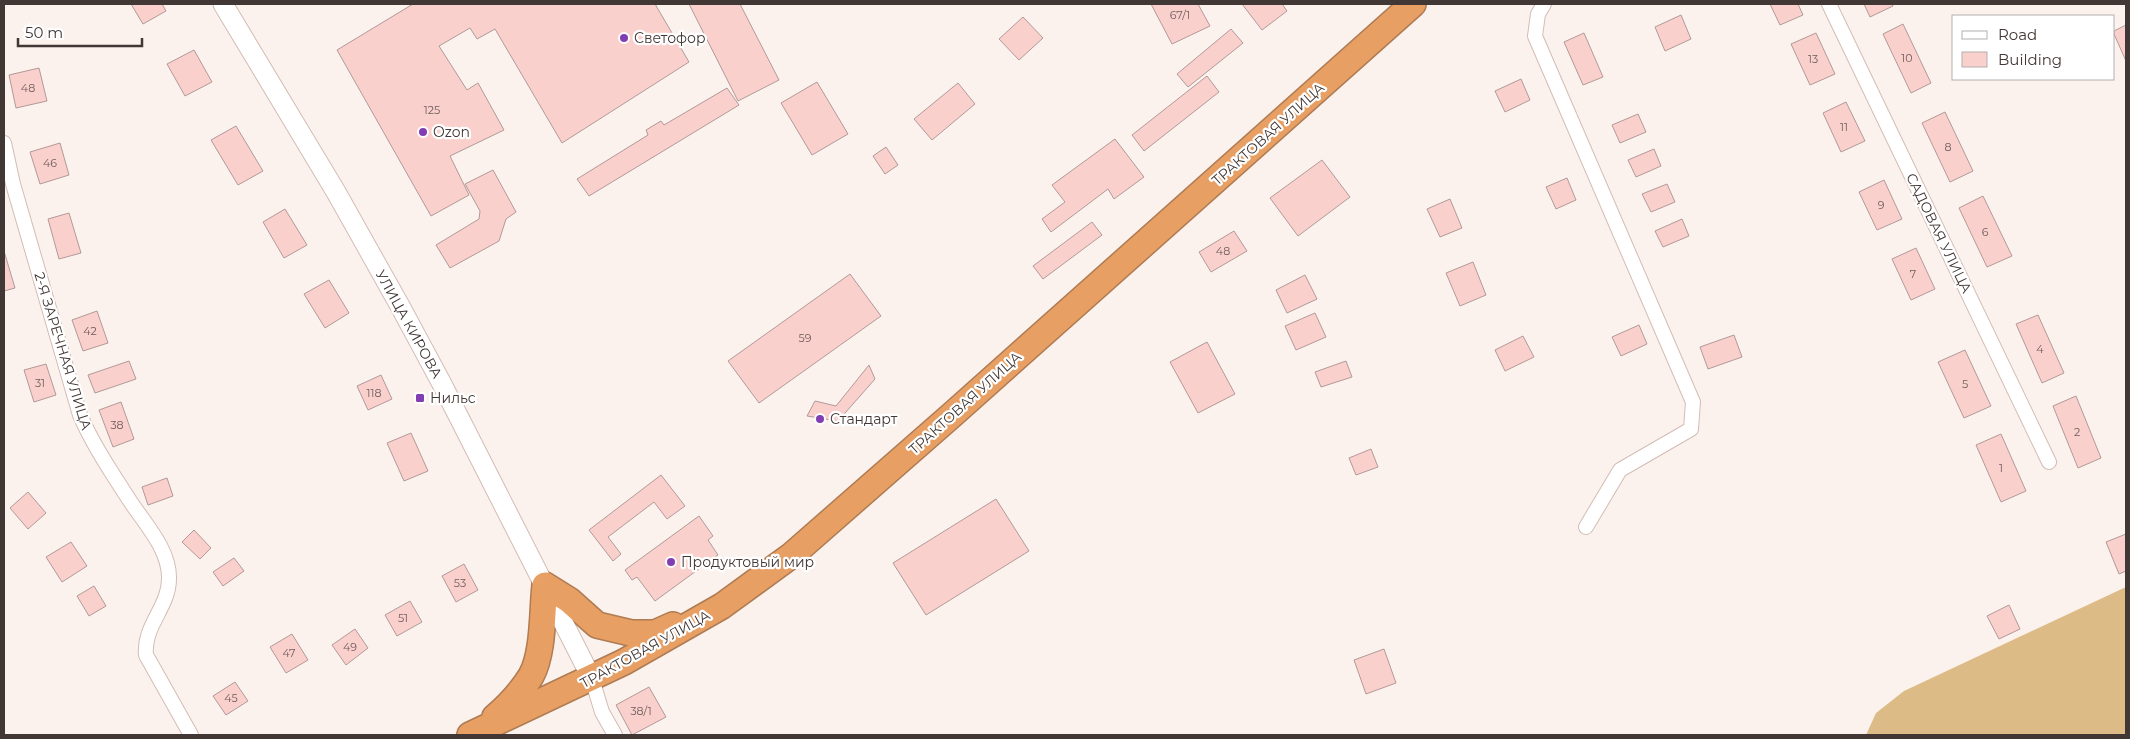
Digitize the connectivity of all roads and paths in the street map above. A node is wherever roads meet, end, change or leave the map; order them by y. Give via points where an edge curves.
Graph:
1 (223, 4) edge
2 (1413, 4) edge
3 (1544, 4) edge
4 (1829, 4) edge
5 (4, 143) edge
6 (2049, 462) dead end
7 (1586, 527) dead end
8 (545, 585) junction
9 (722, 606) junction
10 (592, 679) junction
11 (474, 734) edge
12 (191, 735) edge
13 (615, 735) edge

1 - 8 street, УЛИЦА КИРОВА via 400,306
2 - 9 highway, ТРАКТОВАЯ УЛИЦА via 843,512 792,555
3 - 7 street via 1538,14 1535,36 1692,402 1691,429 1620,470
4 - 6 street, САДОВАЯ УЛИЦА
5 - 12 street, 2-Я ЗАРЕЧНАЯ УЛИЦА via 80,415 90,437 165,558 170,579 166,596 149,630 146,655
8 - 9 highway via 569,600 597,625 630,633 656,633
8 - 10 street, УЛИЦА КИРОВА
8 - 11 highway via 539,647 532,675 514,700
9 - 10 highway, ТРАКТОВАЯ УЛИЦА
10 - 11 highway, ТРАКТОВАЯ УЛИЦА
10 - 13 street, УЛИЦА КИРОВА via 602,712

